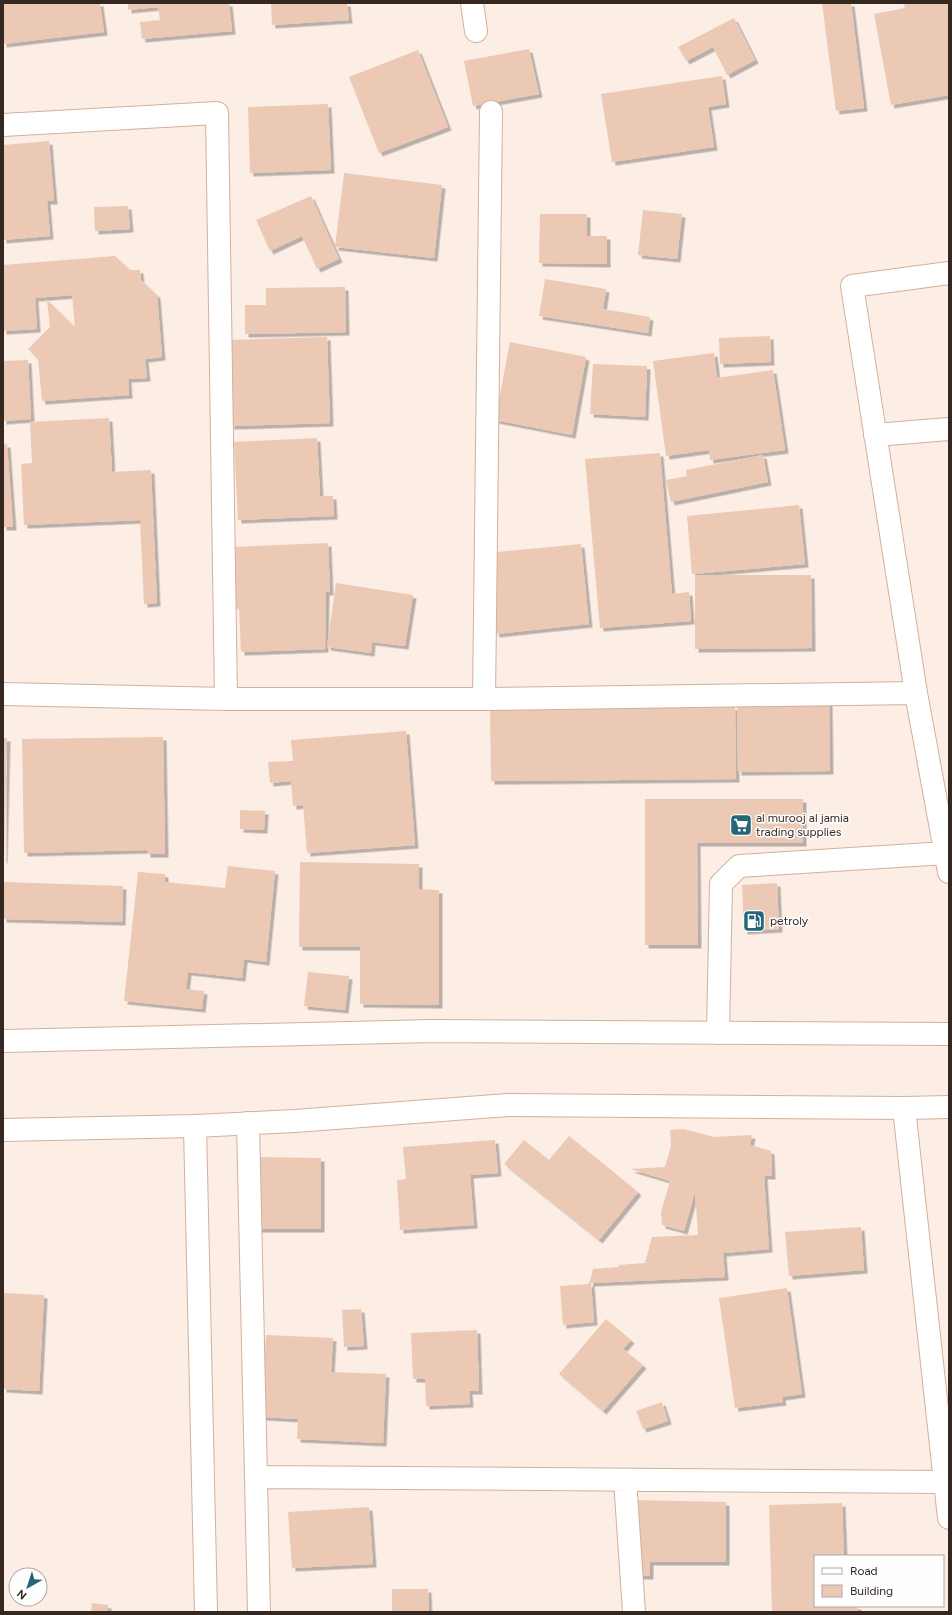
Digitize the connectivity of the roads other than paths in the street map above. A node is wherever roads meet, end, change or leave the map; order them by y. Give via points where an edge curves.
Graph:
1 (472, 3) edge
2 (476, 31) dead end
3 (491, 112) dead end
4 (3, 125) edge
5 (949, 273) edge
6 (949, 429) edge
7 (875, 435) junction
8 (916, 693) junction
9 (3, 694) edge
10 (226, 699) junction
11 (484, 699) junction
12 (947, 863) edge
13 (718, 1033) junction
14 (949, 1034) edge
15 (3, 1041) edge
16 (949, 1107) edge
17 (904, 1108) junction
18 (248, 1124) junction
19 (195, 1126) junction
20 (3, 1130) edge
21 (256, 1477) junction
22 (625, 1480) junction
23 (945, 1482) junction
24 (949, 1518) edge
25 (206, 1612) edge
26 (259, 1612) edge
27 (634, 1612) edge

1 - 2 street
3 - 11 street
4 - 10 street via 217,113
5 - 7 street via 852,286
6 - 7 street
7 - 8 street
8 - 11 street
8 - 12 street
9 - 10 street
10 - 11 street
12 - 13 street via 739,866 721,884
13 - 14 street
13 - 15 street via 432,1031
16 - 17 street
17 - 18 street via 508,1105
17 - 23 street
18 - 19 street
18 - 21 street
19 - 20 street
19 - 25 street
21 - 22 street
21 - 26 street
22 - 23 street
22 - 27 street
23 - 24 street

